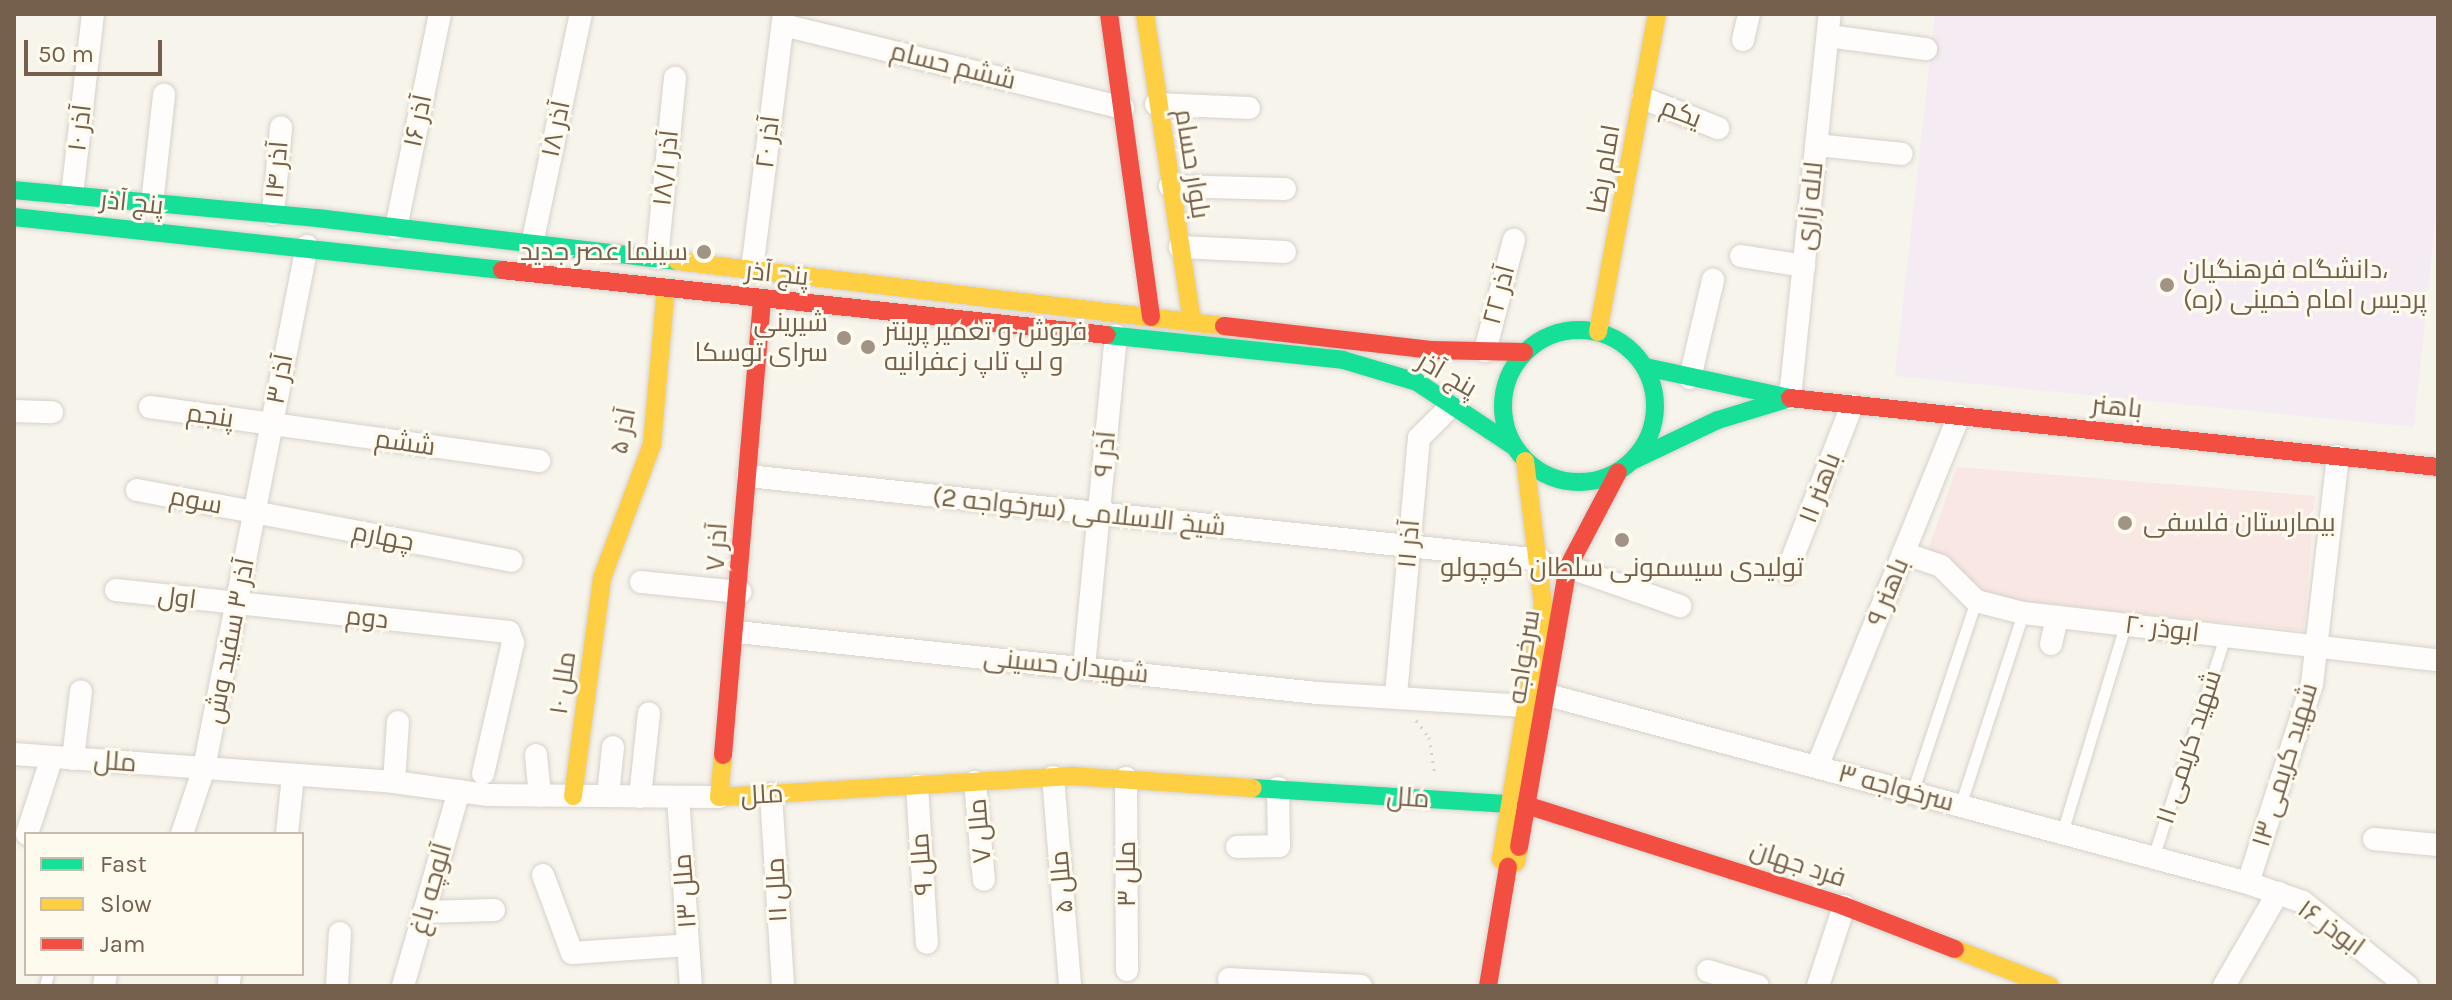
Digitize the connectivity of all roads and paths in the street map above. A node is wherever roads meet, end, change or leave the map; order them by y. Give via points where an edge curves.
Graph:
1 (93, 14) edge
2 (440, 14) edge
3 (581, 14) edge
4 (1109, 14) edge
5 (1145, 14) edge
6 (1657, 14) edge
7 (1749, 14) edge
8 (783, 20) edge
9 (1829, 25) edge
10 (1743, 40) dead end
11 (1926, 49) dead end
12 (675, 78) dead end
13 (164, 95) dead end
14 (1643, 98) junction
15 (1156, 104) junction
16 (1123, 108) junction
17 (1249, 108) dead end
18 (281, 127) dead end
19 (1718, 128) dead end
20 (1817, 145) junction
21 (1902, 154) dead end
22 (1170, 186) junction
23 (1285, 189) dead end
24 (14, 190) edge
25 (72, 195) junction
26 (152, 204) junction
27 (273, 214) junction
28 (14, 217) edge
29 (396, 228) junction
30 (148, 231) junction
31 (1514, 240) dead end
32 (532, 244) junction
33 (307, 246) junction
34 (1180, 247) junction
35 (1285, 252) dead end
36 (1741, 256) dead end
37 (657, 258) junction
38 (1804, 266) junction
39 (752, 270) junction
40 (1713, 280) dead end
41 (666, 288) junction
42 (762, 299) junction
43 (1151, 317) junction
44 (1192, 321) junction
45 (1598, 332) junction
46 (1116, 336) junction
47 (1485, 351) junction
48 (1524, 352) junction
49 (1645, 367) junction
50 (1690, 378) junction
51 (1790, 398) junction
52 (1852, 405) junction
53 (1451, 406) junction
54 (150, 407) dead end
55 (14, 411) edge
56 (52, 412) dead end
57 (1959, 416) junction
58 (271, 424) junction
59 (1512, 445) junction
60 (2338, 456) junction
61 (1634, 460) junction
62 (539, 461) dead end
63 (1525, 461) junction
64 (2438, 467) edge
65 (1618, 472) junction
66 (748, 476) junction
67 (137, 490) dead end
68 (255, 513) junction
69 (1099, 514) junction
70 (1409, 548) junction
71 (1903, 553) junction
72 (1541, 560) junction
73 (511, 561) dead end
74 (1568, 567) junction
75 (1787, 572) dead end
76 (602, 578) joint
77 (641, 582) dead end
78 (116, 590) dead end
79 (740, 592) junction
80 (1976, 601) junction
81 (238, 605) junction
82 (1680, 606) dead end
83 (2023, 613) junction
84 (2057, 617) junction
85 (2125, 625) junction
86 (737, 632) junction
87 (2225, 636) junction
88 (2051, 644) dead end
89 (2317, 646) junction
90 (2438, 660) edge
91 (1084, 667) junction
92 (81, 691) dead end
93 (1396, 695) junction
94 (1535, 700) junction
95 (649, 713) dead end
96 (398, 722) dead end
97 (613, 747) dead end
98 (14, 754) edge
99 (536, 755) dead end
100 (62, 758) junction
101 (1817, 767) junction
102 (204, 768) junction
103 (483, 774) dead end
104 (293, 775) junction
105 (1053, 777) junction
106 (1126, 778) junction
107 (394, 782) junction
108 (975, 782) junction
109 (917, 786) junction
110 (1278, 788) junction
111 (459, 791) junction
112 (1912, 793) junction
113 (771, 794) junction
114 (540, 796) junction
115 (573, 796) junction
116 (608, 796) junction
117 (640, 797) junction
118 (678, 797) junction
119 (719, 797) junction
120 (1439, 800) junction
121 (1518, 804) junction
122 (1960, 806) junction
123 (27, 832) edge
124 (183, 832) edge
125 (287, 832) edge
126 (2062, 833) junction
127 (2374, 839) dead end
128 (2438, 845) edge
129 (1237, 847) dead end
130 (2153, 858) junction
131 (543, 875) dead end
132 (984, 880) dead end
133 (2248, 883) junction
134 (2278, 893) junction
135 (1844, 906) junction
136 (494, 910) dead end
137 (424, 912) junction
138 (340, 933) dead end
139 (927, 943) dead end
140 (688, 945) junction
141 (1127, 970) dead end
142 (1708, 971) dead end
143 (1229, 979) dead end
144 (2228, 979) edge
145 (404, 985) edge
146 (337, 986) edge
147 (691, 986) edge
148 (783, 986) edge
149 (1070, 986) edge
150 (1361, 986) edge
151 (1488, 986) edge
152 (1758, 986) edge
153 (1818, 986) edge
154 (2050, 986) edge
155 (2407, 986) edge

1 - 25 street, ۱۰ آذر
2 - 29 street, ۱۶ آذر
3 - 32 street, ۱۸ آذر
4 - 16 main road
5 - 15 main road, بلوار حسام
6 - 14 main road, امام رضا
7 - 10 street
8 - 16 street, ششم حسام
8 - 39 street, ۲۰ آذر
9 - 11 street
9 - 20 street, لاله زاری
12 - 37 street, ۱۸/۱ آذر
13 - 26 street
14 - 19 street, یکم
14 - 45 main road, امام رضا
15 - 16 main road
15 - 17 street
15 - 22 main road, بلوار حسام
16 - 43 main road
18 - 27 street, ۱۴ آذر
20 - 21 street
20 - 38 street, لاله زاری
22 - 23 street
22 - 34 main road, بلوار حسام
24 - 25 main road, پنج آذر
25 - 26 main road, پنج آذر
26 - 27 main road, پنج آذر
26 - 30 main road
27 - 29 main road, پنج آذر
28 - 30 main road, پنج آذر
29 - 32 main road, پنج آذر
30 - 33 main road, پنج آذر
31 - 47 street, ۲۲ آذر
32 - 37 main road, پنج آذر
33 - 41 main road, پنج آذر
33 - 58 street, ۳ آذر
34 - 35 street
34 - 44 main road, بلوار حسام
36 - 38 street
37 - 39 main road, پنج آذر
38 - 51 street, لاله زاری
39 - 43 main road, پنج آذر
40 - 50 street
41 - 42 main road, پنج آذر
41 - 76 main road, آذر ۵ via 652,444
42 - 46 main road, پنج آذر
42 - 66 main road, آذر ۷
43 - 44 main road, پنج آذر
44 - 47 main road, پنج آذر via 1431,350
45 - 48 main road via 1558,332
45 - 49 main road via 1616,339
46 - 53 main road, پنج آذر via 1343,360 1417,382
46 - 69 street, ۹ آذر
47 - 48 main road, پنج آذر
48 - 59 main road via 1504,387 1502,407
49 - 50 main road, باهنر
49 - 61 main road via 1655,415 1646,444
50 - 51 main road, باهنر
51 - 52 main road, باهنر
51 - 61 main road, باهنر via 1718,420
52 - 57 main road, باهنر
52 - 75 street, باهنر ۱۱
53 - 59 main road, پنج آذر
53 - 70 street, آذر ۱۱ via 1419,438
54 - 58 street, پنجم
55 - 56 street
57 - 60 main road, باهنر
57 - 71 street, ۹ باهنر
58 - 62 street, ششم
58 - 68 street, ۳ آذر
59 - 63 main road
60 - 64 main road, باهنر
60 - 89 street, ۱۳ شهید کریمی
61 - 65 main road
63 - 65 main road via 1541,473 1580,483
63 - 72 main road, سرخواجه
65 - 74 main road, سرخواجه
66 - 69 street, شیخ الاسلامی (سرخواجه 2)
66 - 79 main road, آذر ۷
67 - 68 street, سوم
68 - 73 street, چهارم
68 - 81 street, آذر ۳ سفید وش
69 - 70 street, شیخ الاسلامی (سرخواجه 2)
69 - 91 street, ۹ آذر
70 - 72 street, شیخ الاسلامی (سرخواجه 2)
70 - 93 street, آذر ۱۱
71 - 80 street via 1941,566
71 - 101 street, ۹ باهنر
72 - 94 main road, سرخواجه
74 - 82 street
74 - 94 main road, سرخواجه
76 - 115 main road, ۱۰ ملل
77 - 79 street
78 - 81 street, اول
79 - 86 main road, آذر ۷
80 - 83 street, ابوذر ۲۰
80 - 112 lane
81 - 102 street, آذر ۳ سفید وش
81 - 103 street, دوم via 509,632 513,643
83 - 84 street, ابوذر ۲۰
83 - 122 lane
84 - 85 street, ابوذر ۲۰
84 - 88 street
85 - 87 street, ابوذر ۲۰
85 - 126 lane
86 - 91 street, شهیدان حسینی
86 - 119 main road, آذر ۷
87 - 89 street, ابوذر ۲۰
87 - 130 lane, ۱۱ شهید کریمی
89 - 90 street, ابوذر ۲۰
89 - 133 street, ۱۳ شهید کریمی via 2312,684
91 - 93 street, شهیدان حسینی via 1317,693
92 - 100 street
93 - 94 street, شهیدان حسینی
93 - 120 path via 1429,737
94 - 101 street, سرخواجه ۳
94 - 121 main road, سرخواجه
95 - 117 street
96 - 107 street
97 - 116 street
98 - 100 street, ملل
99 - 114 street
100 - 102 street, ملل
100 - 123 street
101 - 112 street, سرخواجه ۳
102 - 104 street, ملل
102 - 124 street, آذر ۳ سفید وش
104 - 107 street, ملل
104 - 125 street
105 - 106 main road, ملل
105 - 108 main road, ملل
105 - 149 street, ملل ۵
106 - 110 main road, ملل
106 - 141 street, ملل ۳
107 - 111 street, ملل
108 - 109 main road, ملل
108 - 132 street, ۷ ملل
109 - 113 main road, ملل
109 - 139 street, ملل ۹
110 - 120 main road, ملل
110 - 129 street via 1279,846
111 - 114 street, ملل
111 - 137 street, آلوچه باغ
112 - 122 street, سرخواجه ۳
113 - 119 main road, ملل
113 - 148 street, ۱۱ ملل
114 - 115 street, ملل
115 - 116 street, ملل
116 - 117 street, ملل
117 - 118 street, ملل
118 - 119 street, ملل
118 - 140 street, ملل ۱۳
120 - 121 main road, ملل
121 - 135 main road, فرد جهان
121 - 151 main road, سرخواجه
122 - 126 street, سرخواجه ۳
126 - 130 street, سرخواجه ۳
127 - 128 street
130 - 133 street, سرخواجه ۳
131 - 140 street via 572,953
133 - 134 street, ۱۶ ابوذر
134 - 144 street
134 - 155 street, ۱۶ ابوذر via 2303,902
135 - 153 street
135 - 154 main road, فرد جهان
136 - 137 street
137 - 145 street, آلوچه باغ
138 - 146 street
140 - 147 street, ملل ۱۳
142 - 152 street
143 - 150 street

